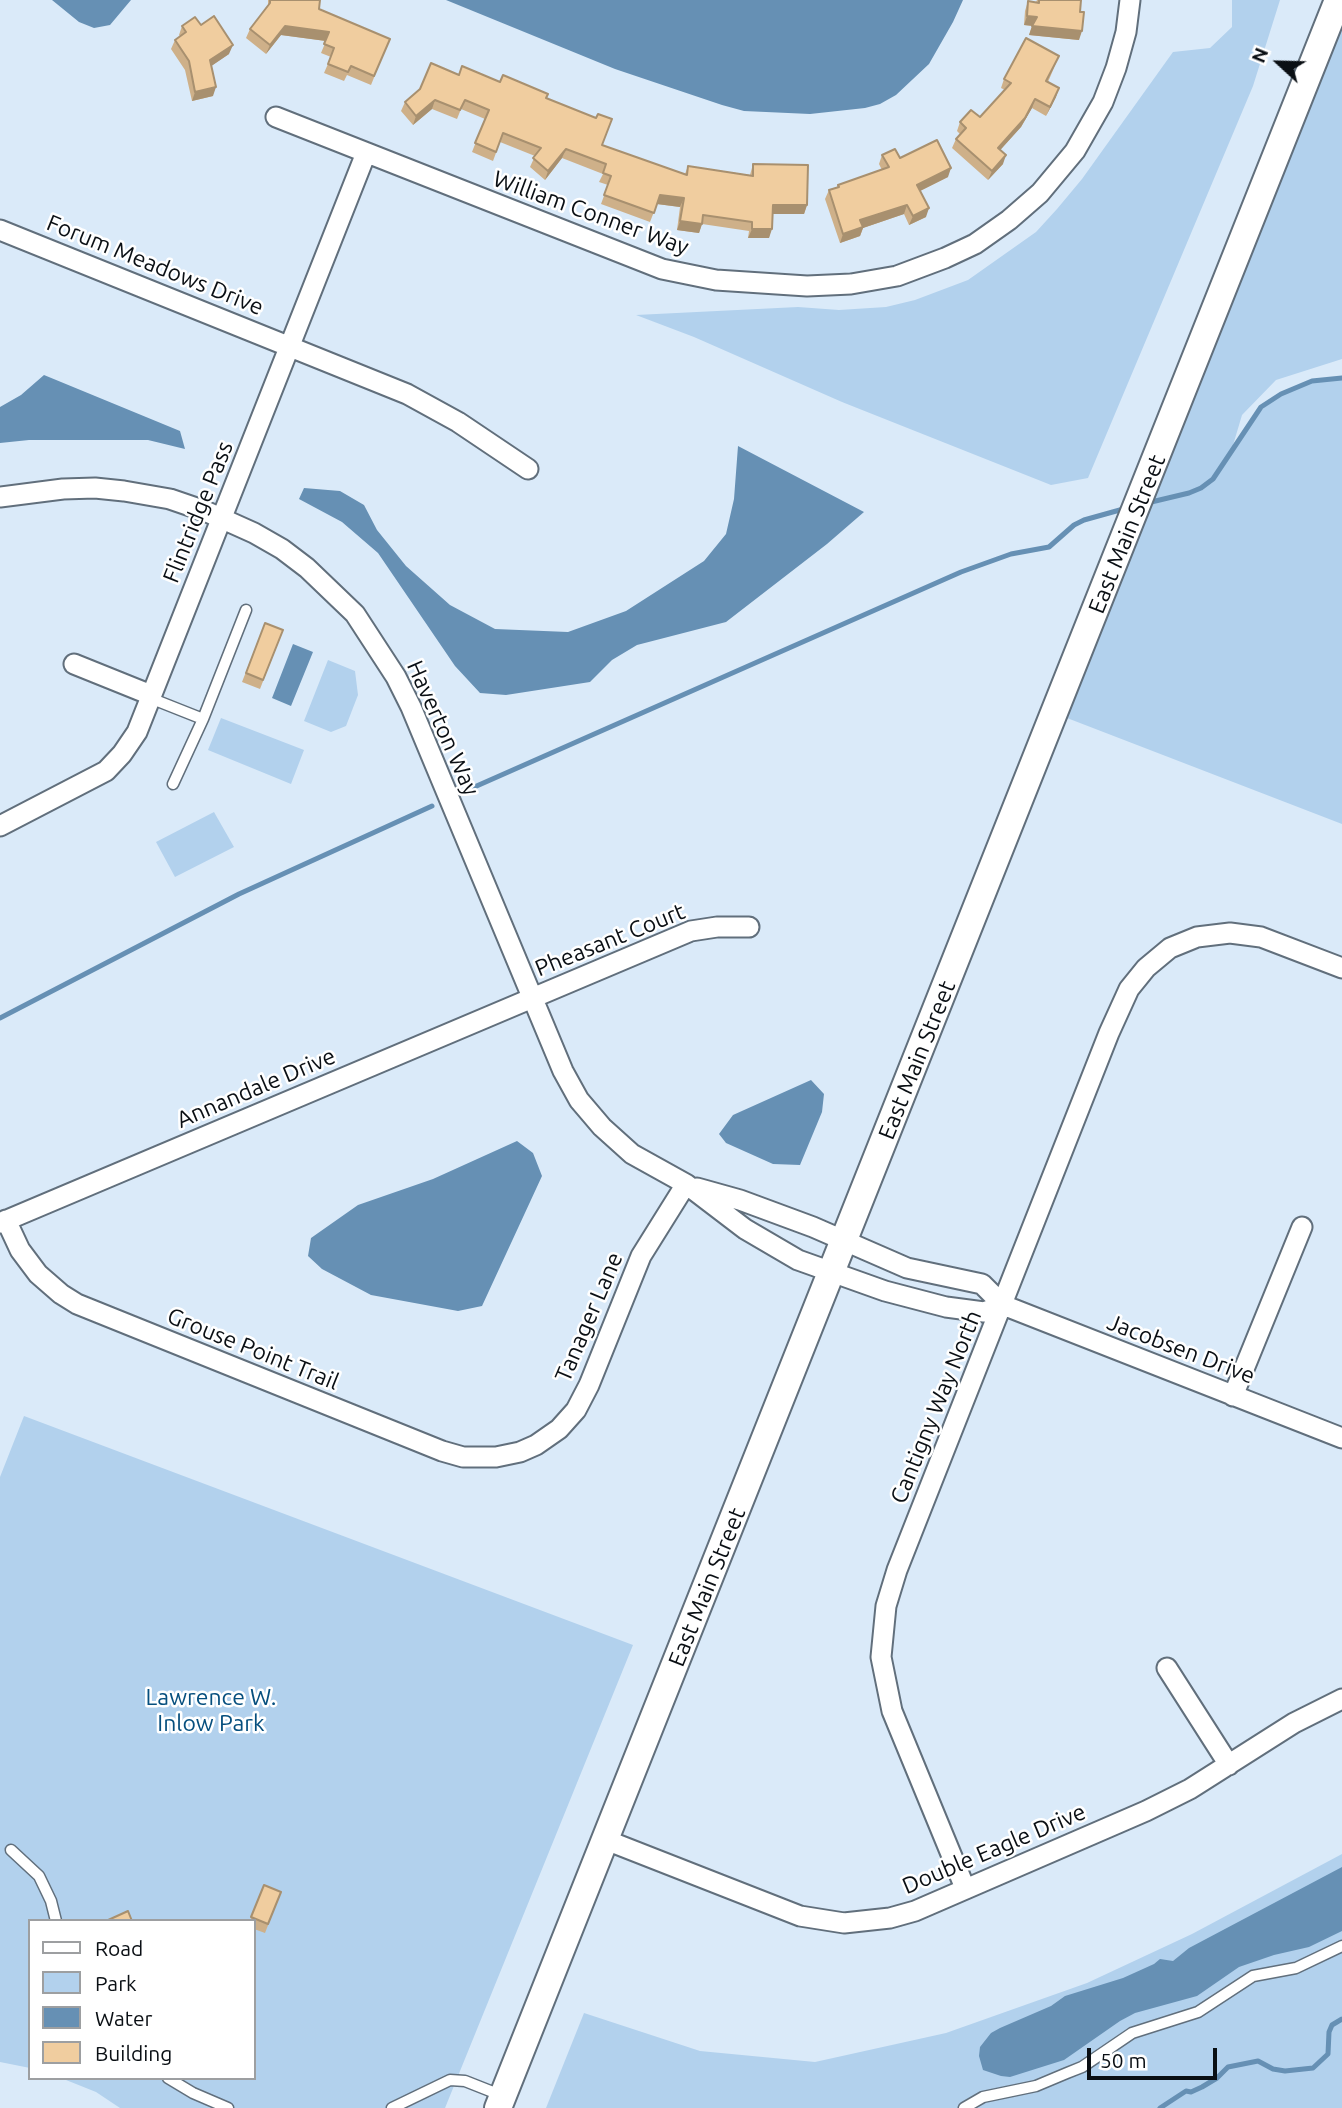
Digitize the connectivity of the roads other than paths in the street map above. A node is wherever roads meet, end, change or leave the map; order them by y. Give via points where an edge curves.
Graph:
1 (1130, 0) edge
2 (1335, 4) edge
3 (276, 117) dead end
4 (366, 153) junction
5 (0, 230) edge
6 (291, 347) junction
7 (528, 469) dead end
8 (0, 497) edge
9 (222, 518) junction
10 (246, 610) dead end
11 (74, 664) dead end
12 (151, 697) junction
13 (203, 719) junction
14 (173, 785) dead end
15 (0, 825) edge
16 (748, 928) dead end
17 (1342, 968) edge
18 (531, 998) junction
19 (686, 1184) junction
20 (3, 1221) edge
21 (1302, 1227) dead end
22 (844, 1241) junction
23 (832, 1273) junction
24 (1003, 1305) junction
25 (1233, 1396) junction
26 (1342, 1438) edge
27 (520, 1452) joint
28 (1167, 1668) dead end
29 (1342, 1699) edge
30 (1228, 1765) junction
31 (606, 1840) junction
32 (11, 1850) dead end
33 (965, 1888) junction
34 (56, 1919) edge
35 (1342, 1946) edge
36 (171, 2080) edge
37 (501, 2102) edge
38 (228, 2108) edge
39 (392, 2108) edge
40 (964, 2108) edge

1 - 4 street, William Conner Way via 1126,32 1103,102 1075,151 1046,187 975,244 916,270 875,280 828,286 758,284 670,271
2 - 22 main road, East Main Street
3 - 4 street, William Conner Way
4 - 6 street, Flintridge Pass
5 - 6 street, Forum Meadows Drive
6 - 7 street, Forum Meadows Drive via 421,400
6 - 9 street, Flintridge Pass
8 - 9 street, Haverton Way via 63,489 117,490 170,499
9 - 12 street, Flintridge Pass
9 - 18 street, Haverton Way via 282,549 307,568 355,614 381,652 411,708
10 - 13 lane
11 - 12 street
12 - 13 lane
12 - 15 street, Flintridge Pass via 130,744 106,771
13 - 14 lane
16 - 18 street, Pheasant Court via 691,931
17 - 24 street, Cantigny Way North via 1244,934 1197,937 1156,958 1138,977 1118,1012
18 - 19 street, Haverton Way via 563,1071 589,1114 632,1154
18 - 20 street, Annandale Drive
19 - 22 street, Haverton Way
19 - 23 street, Haverton Way via 745,1229 798,1260
19 - 27 street, Tanager Lane via 641,1256 576,1410 559,1429
20 - 27 street, Grouse Point Trail via 38,1274 90,1310 442,1451 481,1458
21 - 25 street
22 - 23 main road, East Main Street
22 - 24 street, Jacobsen Drive via 906,1268 982,1284
23 - 24 street via 900,1296 970,1312
23 - 31 main road, East Main Street
24 - 25 street, Jacobsen Drive
24 - 33 street, Cantigny Way North via 897,1570 886,1606 882,1644 892,1711
25 - 26 street, Jacobsen Drive
28 - 30 street
29 - 30 street, Double Eagle Drive
30 - 33 street, Double Eagle Drive via 1146,1811
31 - 33 street, Double Eagle Drive via 800,1916 844,1923 915,1911
31 - 37 main road, East Main Street
32 - 34 lane via 39,1876
35 - 40 lane via 1296,1968 1253,1976 1198,2012 1132,2033 1082,2067 1036,2086 983,2097
36 - 38 lane
37 - 39 lane via 465,2081 450,2080

